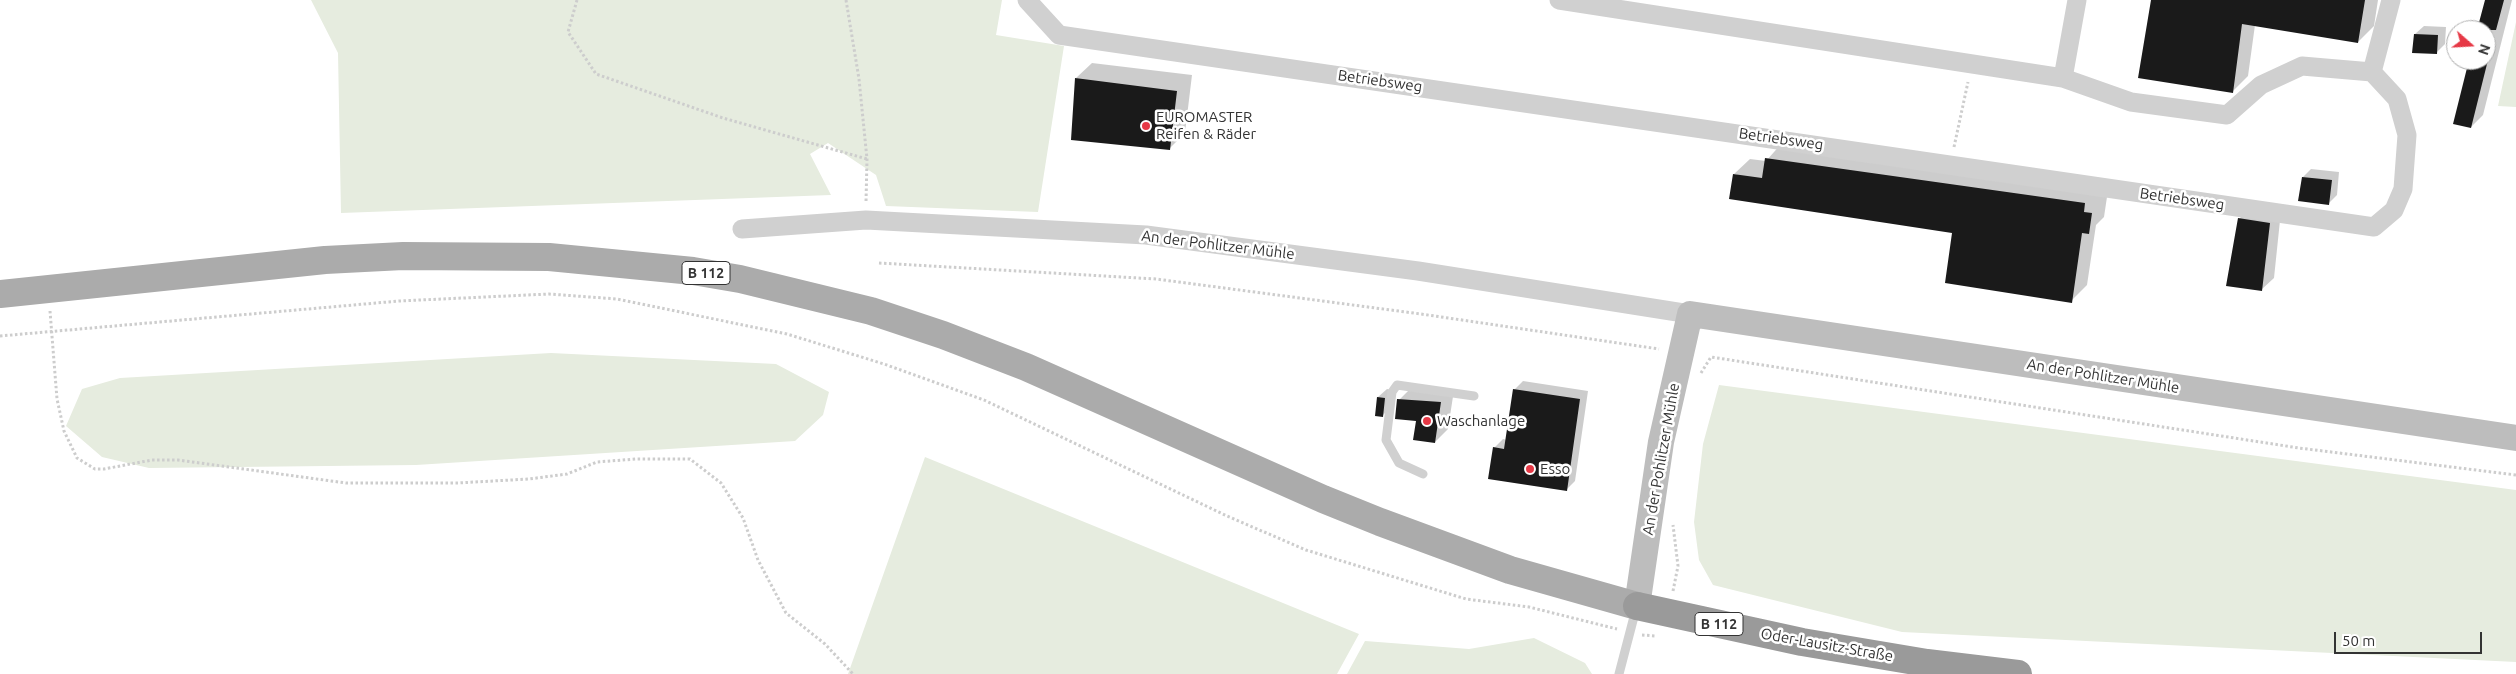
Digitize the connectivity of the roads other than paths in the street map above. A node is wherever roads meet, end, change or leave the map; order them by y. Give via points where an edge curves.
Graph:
1 (1027, 0) edge
2 (1559, 0) edge
3 (2078, 0) edge
4 (2391, 0) edge
5 (2372, 72) junction
6 (2063, 78) junction
7 (742, 229) dead end
8 (0, 294) edge
9 (1690, 314) junction
10 (1474, 396) dead end
11 (2516, 438) edge
12 (1423, 474) dead end
13 (1636, 606) junction
14 (1619, 674) edge
15 (2018, 674) edge

1 - 5 street, Betriebsweg via 1059,35 2374,227 2394,210 2403,189 2407,135 2397,99
2 - 6 street
3 - 6 street
4 - 5 street
5 - 6 street via 2302,66 2261,85 2227,115 2131,102
7 - 9 street, An der Pohlitzer Mühle via 866,220 1146,236 1418,271
8 - 13 main road, B 112 via 324,260 403,256 549,256 740,279 871,311 943,335 1026,367 1380,522 1510,570
9 - 11 main road, An der Pohlitzer Mühle
9 - 13 main road, An der Pohlitzer Mühle via 1661,442
10 - 12 lane via 1397,385 1392,392 1386,440 1399,463
13 - 14 lane
13 - 15 highway, Oder-Lausitz-Straße / B 112 via 1802,642

